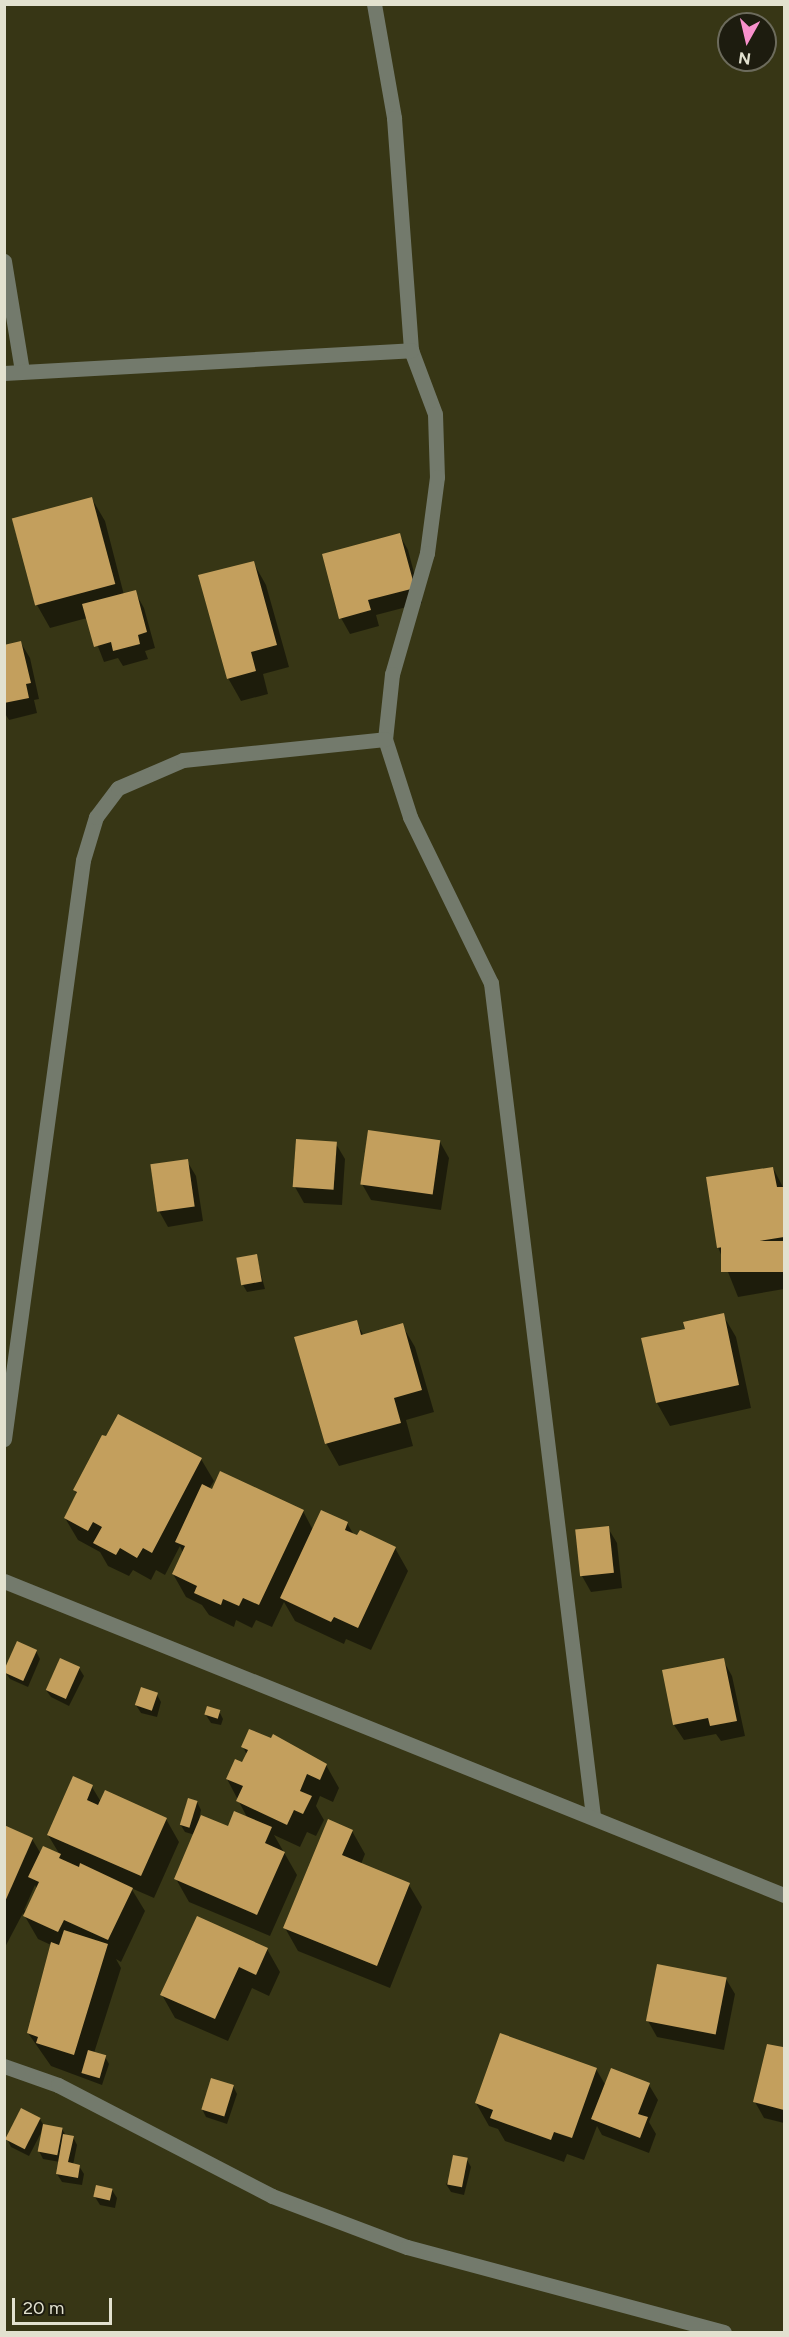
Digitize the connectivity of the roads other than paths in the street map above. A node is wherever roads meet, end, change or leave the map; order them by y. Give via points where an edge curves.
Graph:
1 (374, 4) edge
2 (4, 261) edge
3 (411, 350) junction
4 (22, 370) junction
5 (4, 373) edge
6 (385, 739) junction
7 (4, 1439) edge
8 (4, 1581) edge
9 (593, 1816) junction
10 (784, 1895) edge
11 (4, 2066) edge
12 (724, 2332) edge

1 - 3 street via 394,118
2 - 4 street
3 - 4 street
3 - 6 street via 435,414 437,477 427,553 392,674
4 - 5 street
6 - 7 street via 183,760 118,788 96,817 83,860
6 - 9 street via 414,828 491,983
8 - 9 street
9 - 10 street
11 - 12 street via 58,2085 272,2196 407,2247

